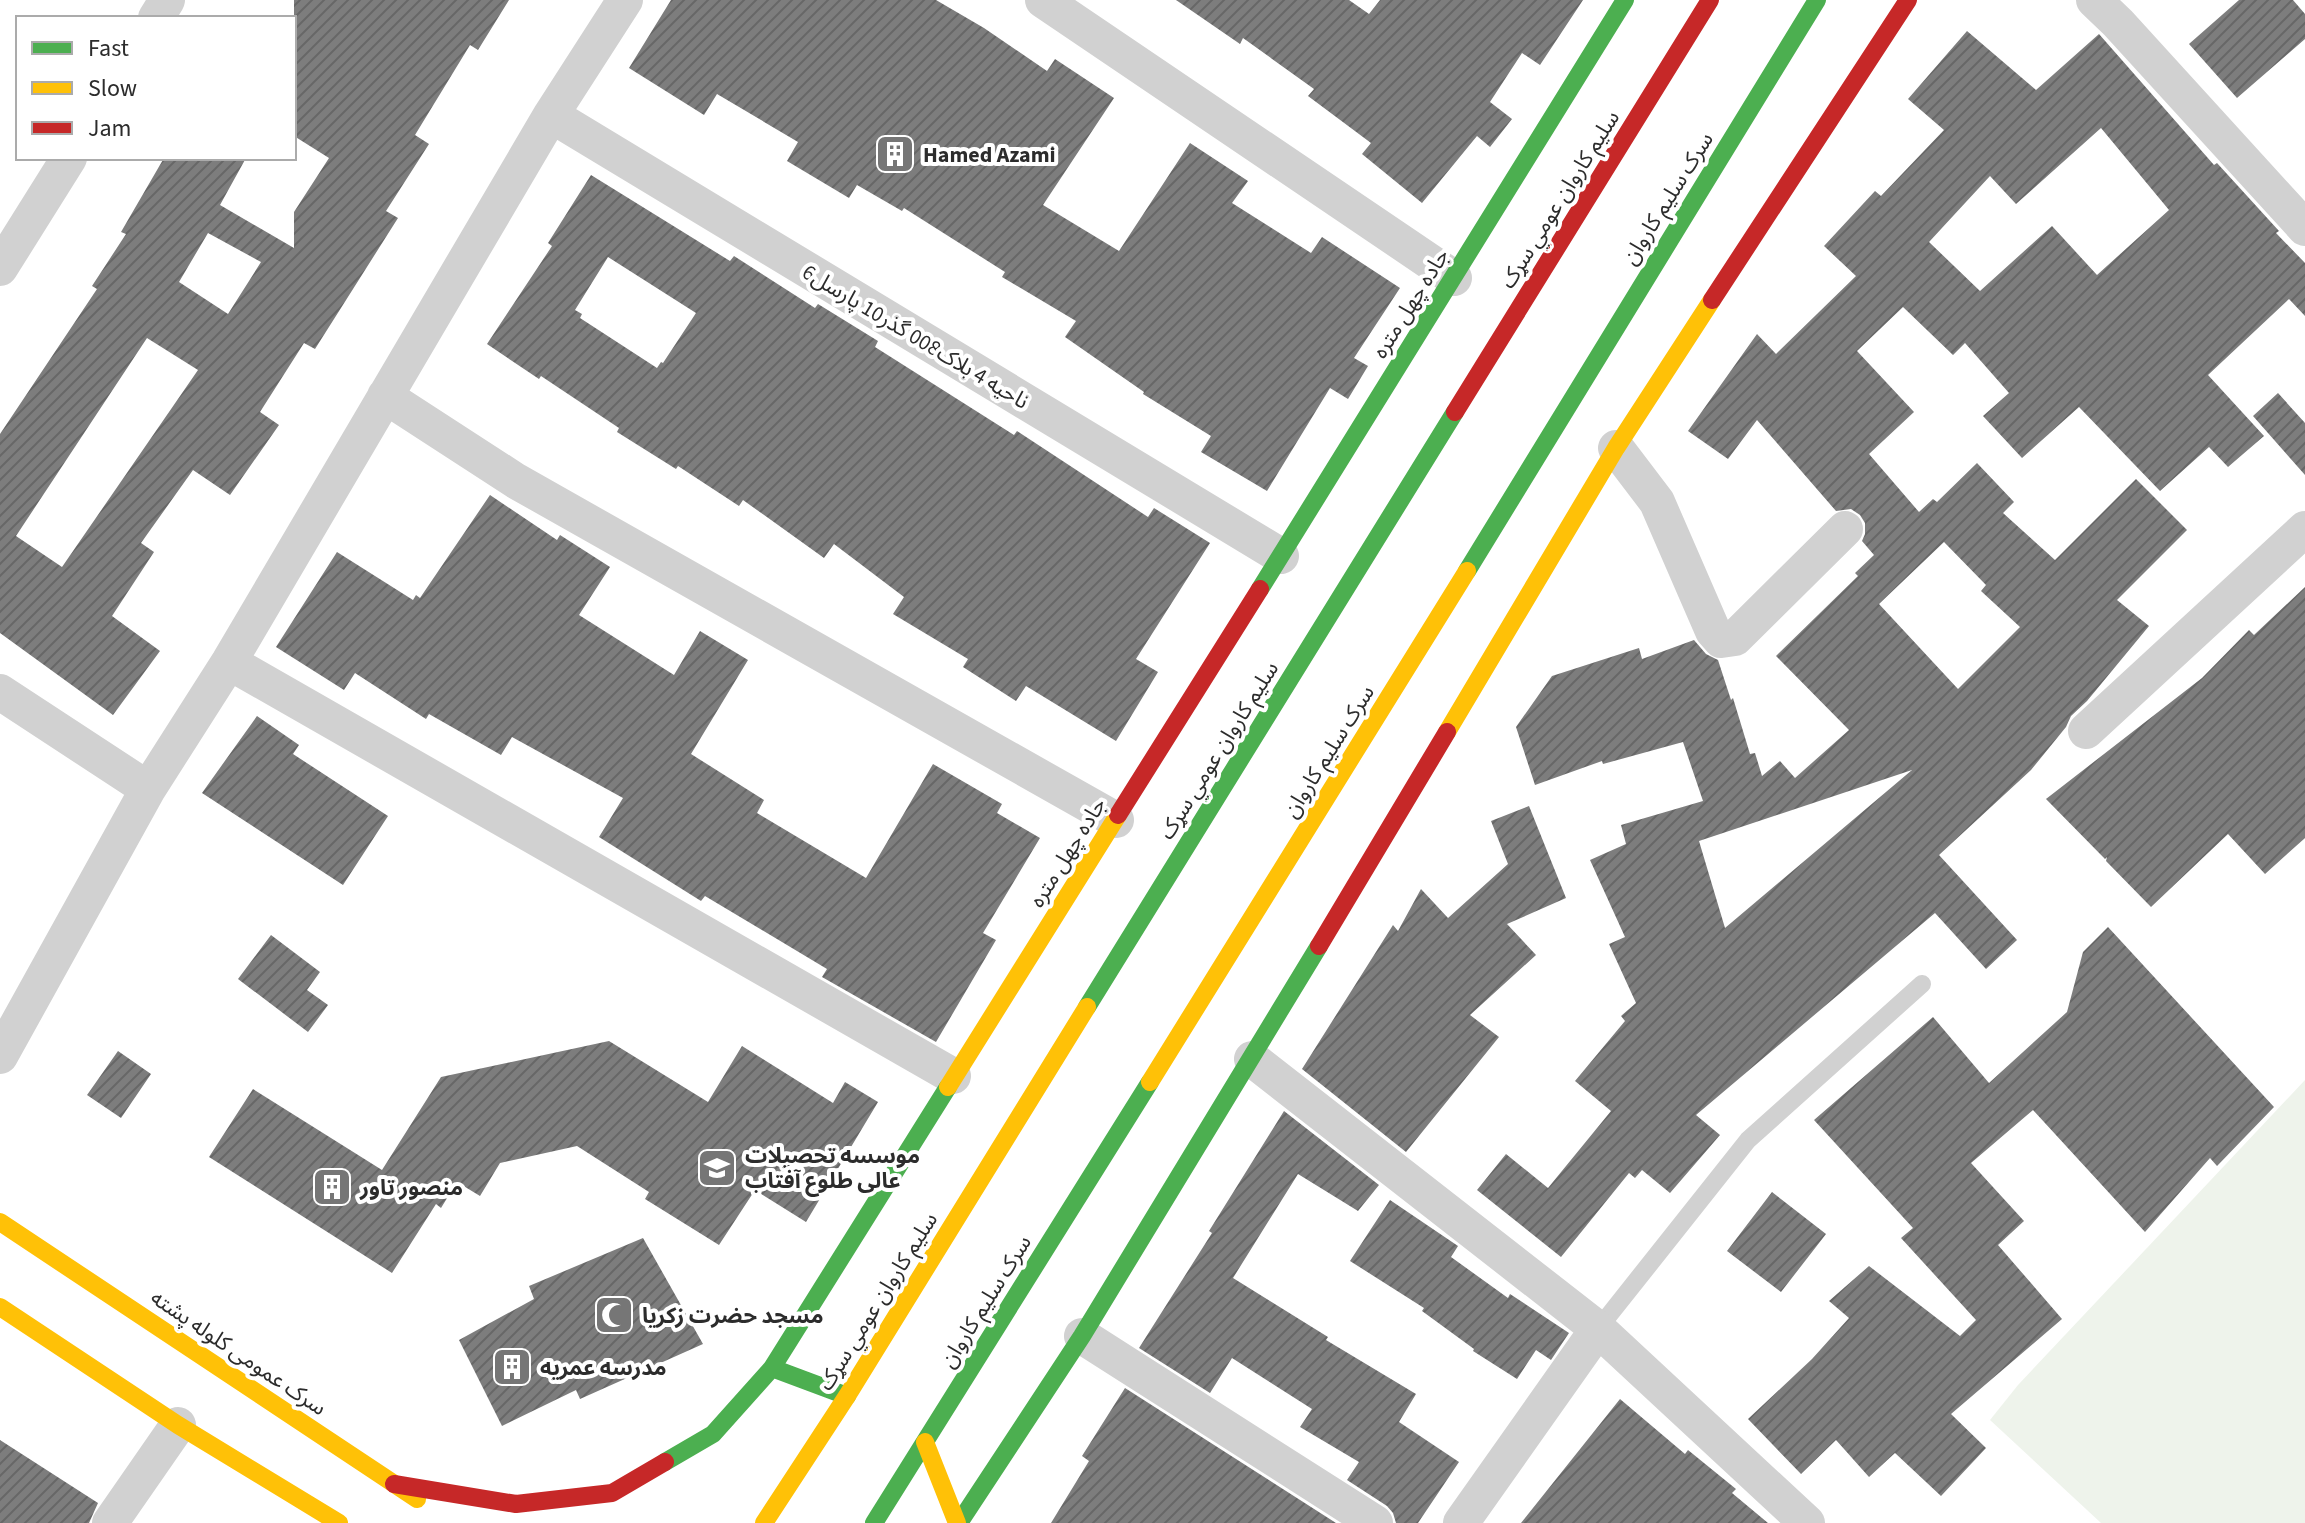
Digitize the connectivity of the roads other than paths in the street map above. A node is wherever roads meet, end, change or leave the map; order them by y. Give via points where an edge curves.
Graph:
1 (1043, 0) edge
2 (1625, 0) edge
3 (1710, 0) edge
4 (1817, 0) edge
5 (1908, 0) edge
6 (2094, 0) edge
7 (623, 1) edge
8 (551, 115) junction
9 (68, 160) edge
10 (2305, 228) edge
11 (0, 268) edge
12 (1454, 278) junction
13 (385, 396) junction
14 (1616, 448) junction
15 (1845, 529) dead end
16 (2305, 529) edge
17 (1281, 556) junction
18 (229, 662) junction
19 (0, 692) edge
20 (2086, 731) dead end
21 (148, 789) junction
22 (1116, 820) junction
23 (1922, 984) dead end
24 (0, 1056) edge
25 (1252, 1059) junction
26 (953, 1076) junction
27 (0, 1222) edge
28 (0, 1307) edge
29 (1598, 1329) junction
30 (1082, 1336) junction
31 (772, 1368) junction
32 (847, 1396) junction
33 (178, 1425) junction
34 (925, 1442) junction
35 (394, 1484) junction
36 (429, 1508) dead end
37 (110, 1523) edge
38 (339, 1523) edge
39 (764, 1523) edge
40 (874, 1523) edge
41 (958, 1523) edge
42 (1375, 1523) edge
43 (1461, 1523) edge
44 (1807, 1523) edge

1 - 12 street
2 - 12 main road, جاده چهل متره
3 - 32 main road, سلیم کاروان عومي سړک
4 - 34 main road, سرک سلیم کاروان
5 - 14 main road
6 - 10 street
7 - 8 street
8 - 13 street
8 - 17 street, ناحیه 4 بلاک008 گذر10 پارسل6
9 - 11 street
12 - 17 main road, جاده چهل متره
13 - 18 street
13 - 22 street via 516,481
14 - 15 street via 1657,502 1721,640 1735,638
14 - 25 main road
16 - 20 street
17 - 22 main road, جاده چهل متره
18 - 21 street
18 - 26 street
19 - 21 street
21 - 24 street
22 - 26 main road, جاده چهل متره
23 - 29 lane via 1748,1140
25 - 29 street
25 - 30 main road
26 - 31 main road, جاده چهل متره
27 - 35 main road, سرک عمومی کلوله پشته
28 - 33 main road
29 - 43 street
29 - 44 street
30 - 41 main road
30 - 42 street
31 - 32 main road
31 - 35 main road, جاده چهل متره via 713,1434 612,1493 516,1504
32 - 39 main road, سلیم کاروان عومي سړک
33 - 37 street
33 - 38 main road
34 - 40 main road, سرک سلیم کاروان
34 - 41 main road
35 - 36 main road, سرک عمومی کلوله پشته

